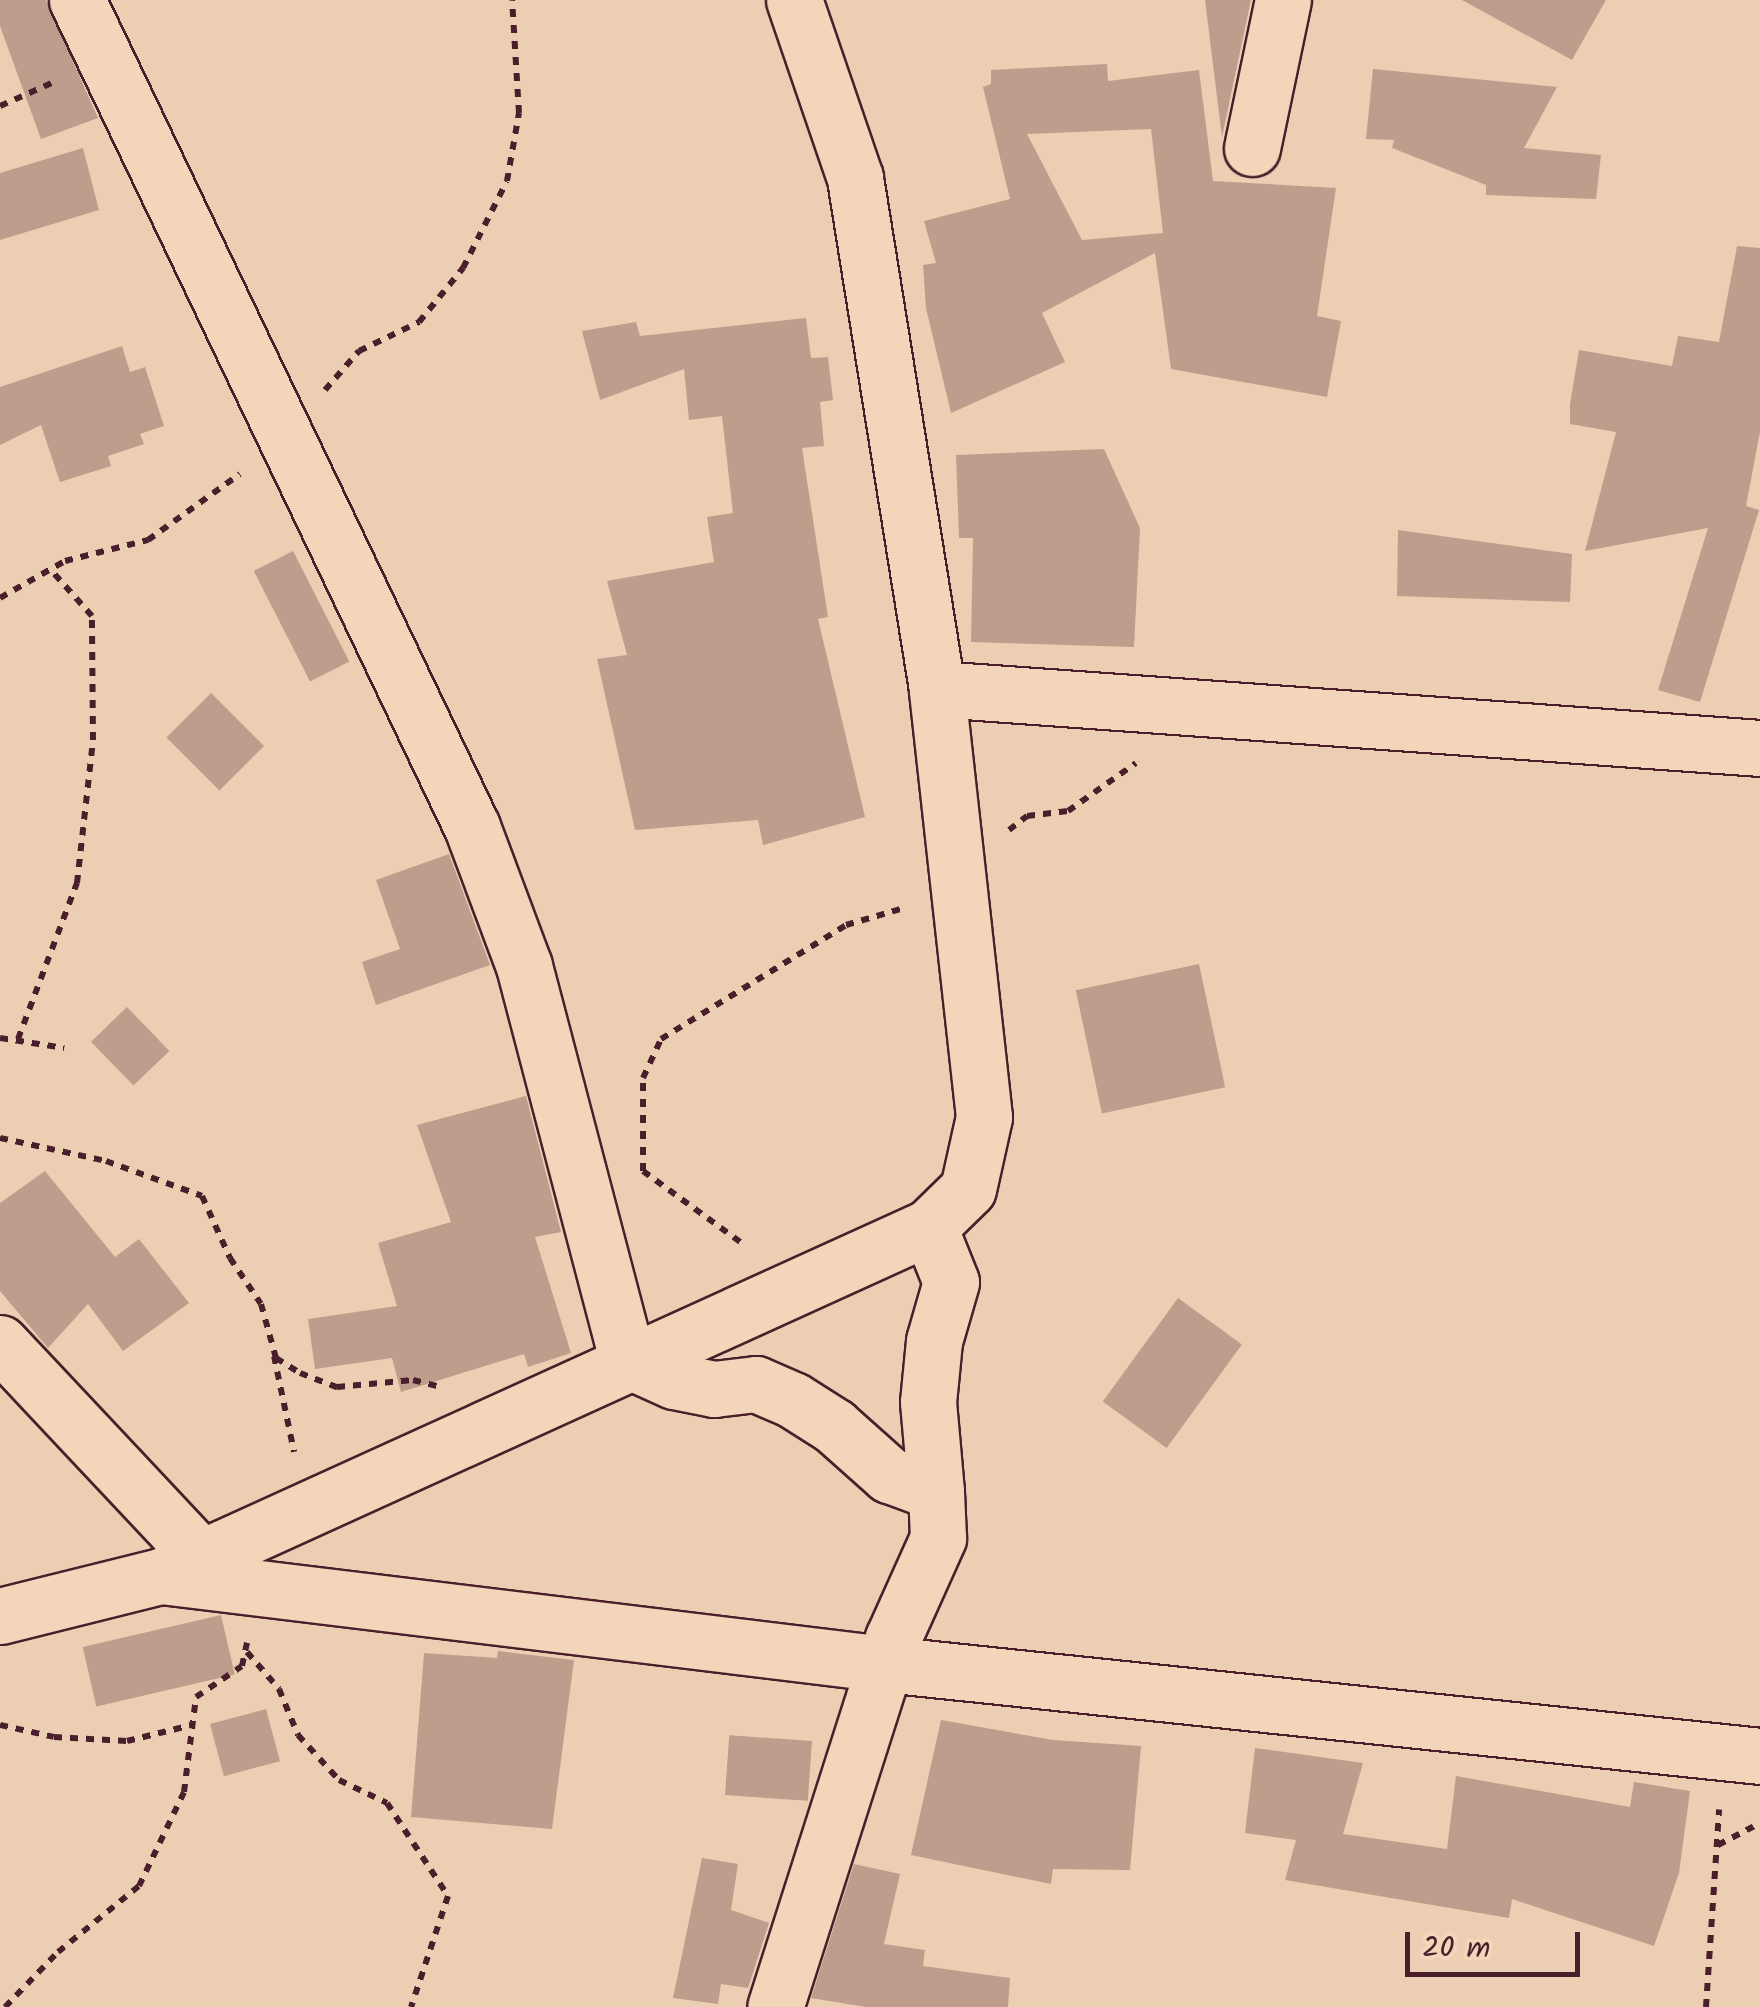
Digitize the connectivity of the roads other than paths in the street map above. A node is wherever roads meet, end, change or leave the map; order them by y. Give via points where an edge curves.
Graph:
1 (77, 0) edge
2 (794, 0) edge
3 (1283, 0) edge
4 (1252, 148) dead end
5 (937, 689) junction
6 (1760, 748) edge
7 (929, 1227) junction
8 (0, 1343) edge
9 (628, 1360) junction
10 (936, 1492) junction
11 (181, 1567) junction
12 (0, 1616) edge
13 (886, 1664) junction
14 (1740, 1754) edge
15 (775, 2007) edge

1 - 9 street via 472,827 524,966
2 - 5 street via 855,178
3 - 4 street
5 - 6 street
5 - 7 street via 984,1117 968,1188
7 - 9 street
7 - 10 street via 950,1282 934,1341 928,1402
8 - 11 street
9 - 10 street via 674,1381 714,1389 756,1384 834,1426 889,1475
9 - 11 street
10 - 13 street via 938,1538
11 - 12 street
11 - 13 street via 259,1588
13 - 14 street
13 - 15 street

